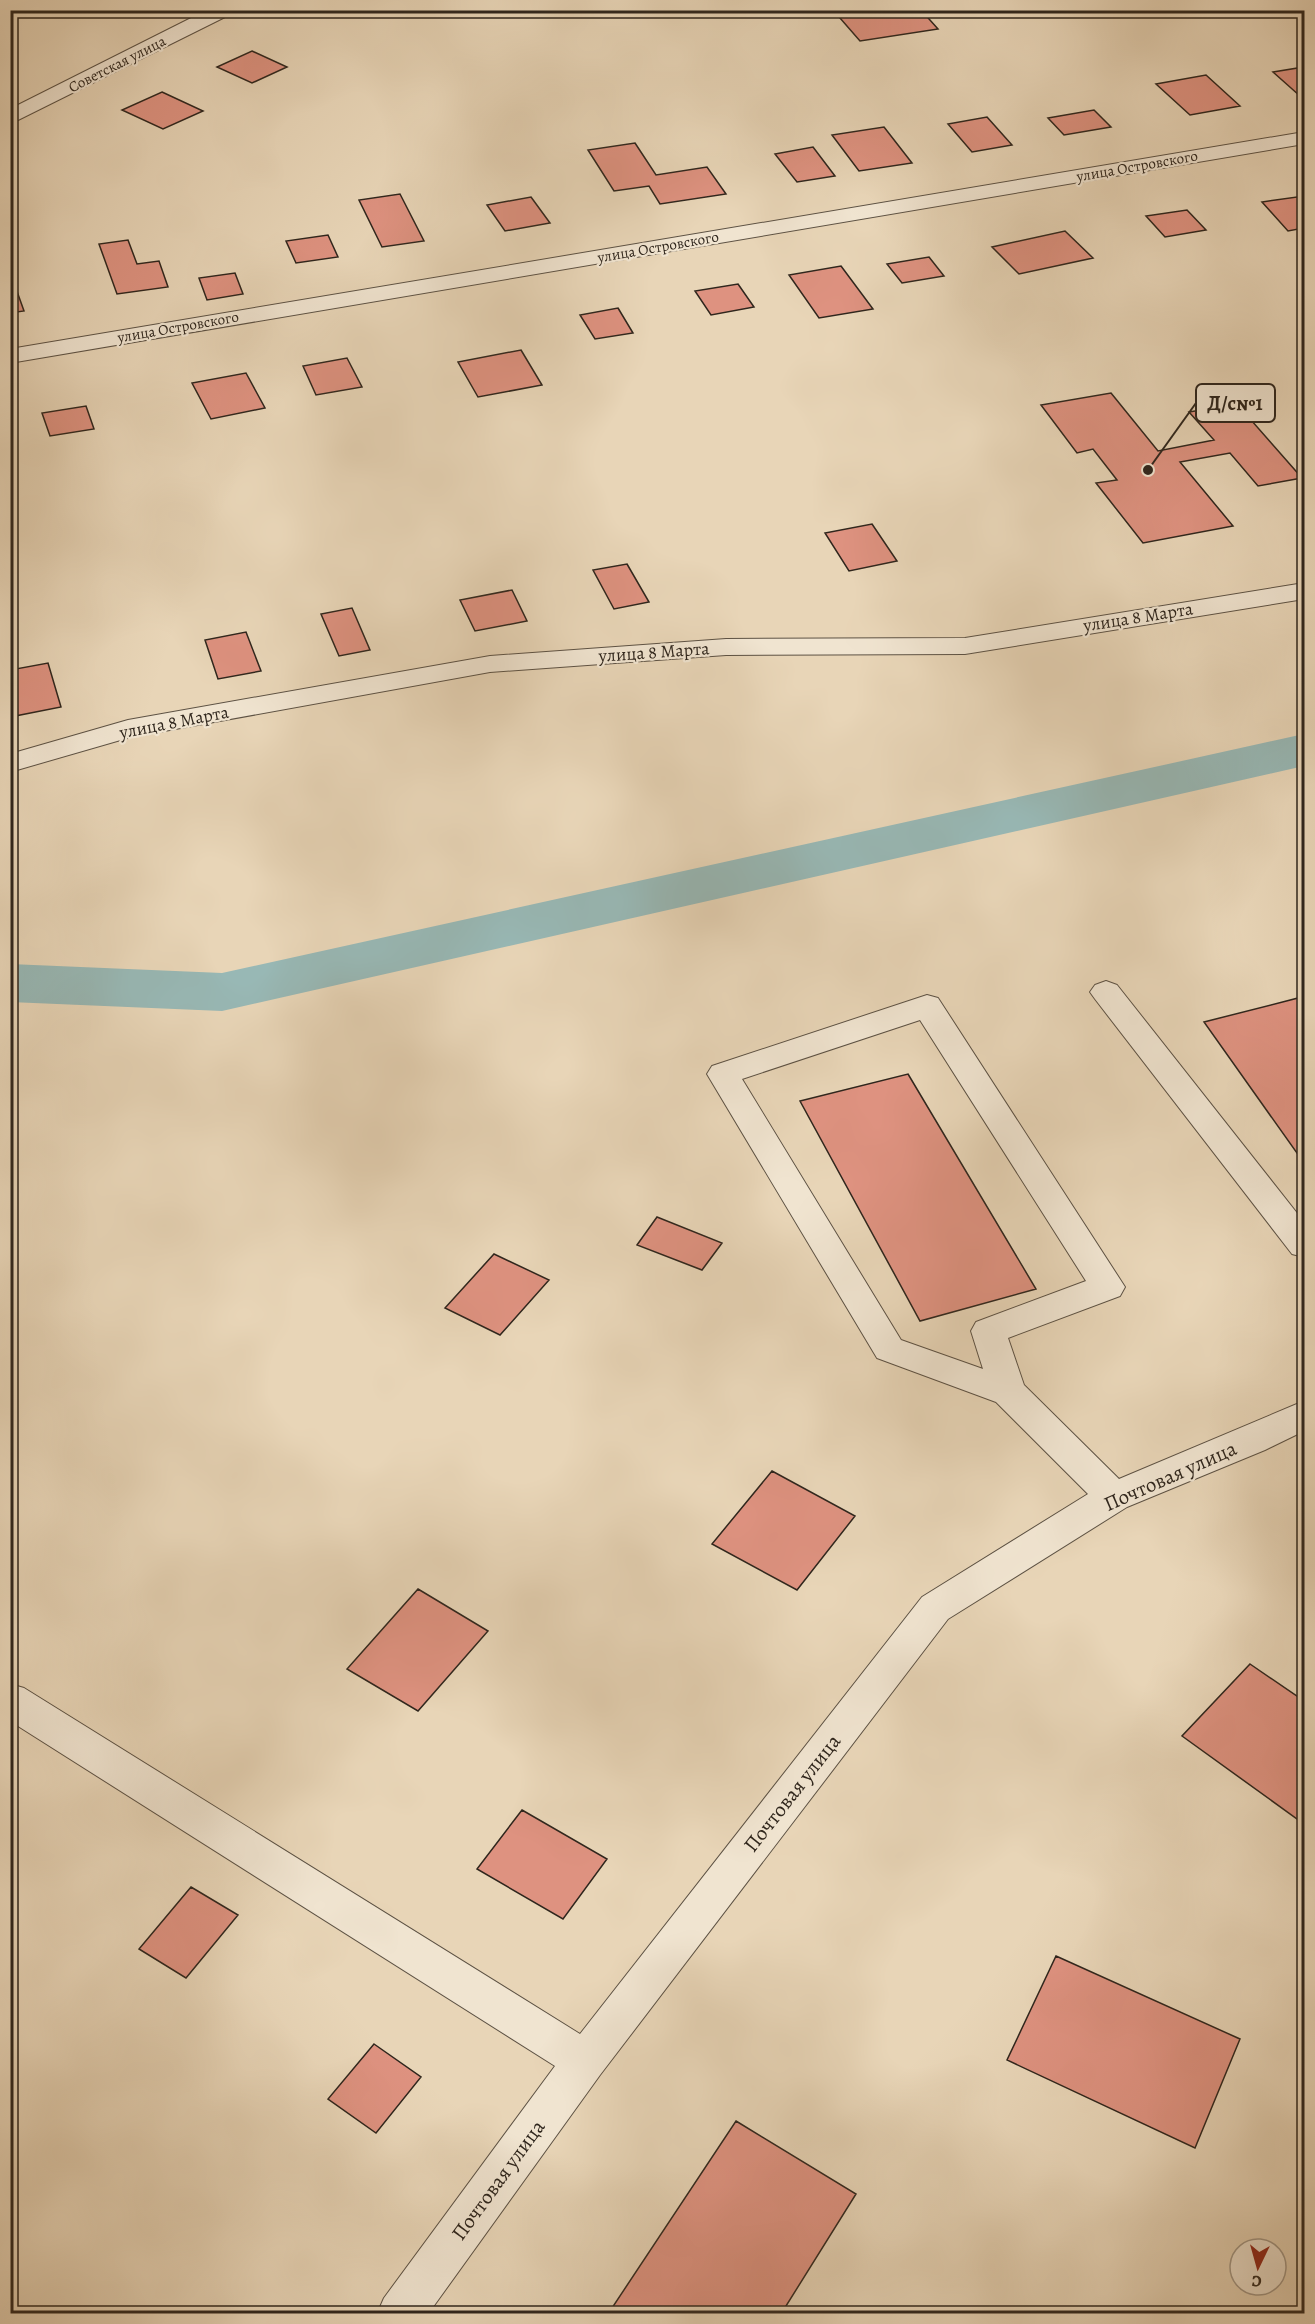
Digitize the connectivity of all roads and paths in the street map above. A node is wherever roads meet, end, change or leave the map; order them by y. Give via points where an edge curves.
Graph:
1 (224, 10) edge
2 (10, 118) edge
3 (1305, 138) edge
4 (10, 356) edge
5 (1305, 591) edge
6 (10, 763) edge
7 (1106, 992) dead end
8 (1305, 1245) edge
9 (1009, 1392) junction
10 (1305, 1415) edge
11 (1114, 1497) junction
12 (10, 1700) edge
13 (585, 2061) junction
14 (400, 2313) edge

1 - 2 street, Советская улица
3 - 4 street, улица Островского
5 - 6 street, улица 8 Марта via 965,646 726,647 490,664 129,729
7 - 8 street
9 - 9 street via 889,1349 723,1074 927,1006 1108,1287 988,1331
9 - 11 street
10 - 11 street, Почтовая улица
11 - 13 street, Почтовая улица via 935,1608
12 - 13 street
13 - 14 street, Почтовая улица

